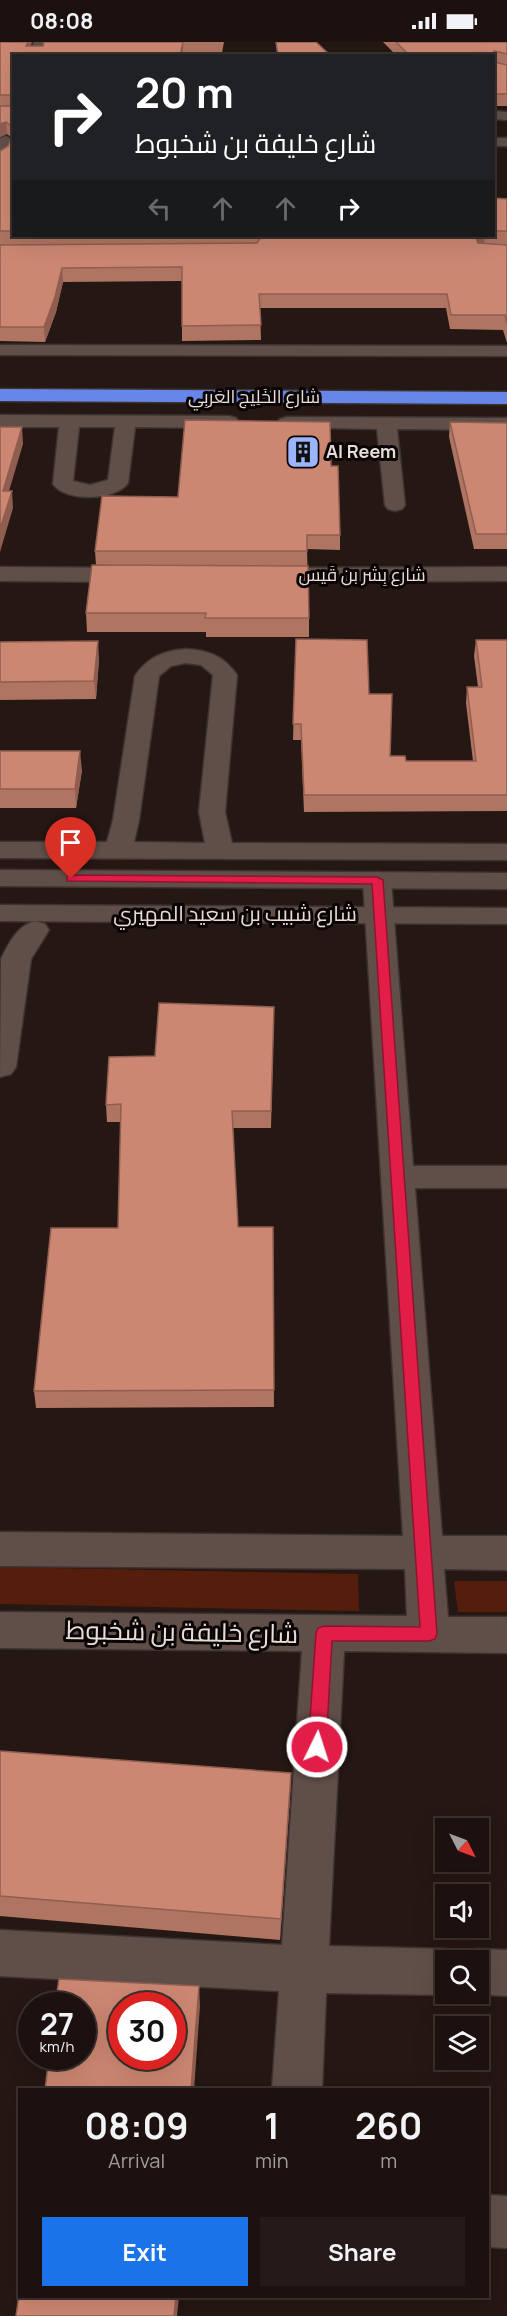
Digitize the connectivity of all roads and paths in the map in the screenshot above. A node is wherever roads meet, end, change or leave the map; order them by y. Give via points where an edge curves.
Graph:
1 (5, 137) edge
2 (0, 158) edge
3 (0, 350) edge
4 (507, 351) edge
5 (0, 395) edge
6 (507, 398) edge
7 (0, 421) edge
8 (70, 421) junction
9 (126, 422) junction
10 (244, 423) edge
11 (268, 423) edge
12 (386, 423) junction
13 (507, 424) edge
14 (395, 505) dead end
15 (0, 574) edge
16 (507, 574) edge
17 (155, 575) edge
18 (239, 575) edge
19 (0, 850) edge
20 (118, 850) junction
21 (218, 851) junction
22 (507, 852) edge
23 (0, 878) edge
24 (377, 880) junction
25 (507, 881) edge
26 (0, 913) edge
27 (59, 914) junction
28 (380, 915) junction
29 (507, 916) edge
30 (35, 930) junction
31 (0, 943) edge
32 (0, 1067) edge
33 (398, 1177) junction
34 (507, 1177) edge
35 (6, 1544) edge
36 (423, 1553) junction
37 (507, 1553) edge
38 (0, 1630) edge
39 (324, 1633) junction
40 (429, 1634) junction
41 (507, 1635) edge
42 (0, 1953) edge
43 (304, 1969) junction
44 (435, 1972) edge
45 (489, 1972) edge
46 (507, 1973) edge
47 (297, 2088) edge
48 (489, 2221) edge
49 (507, 2222) edge

1 - 2 street
3 - 4 street
5 - 6 highway, شارع الخَلِيج العَربِي
7 - 8 street
8 - 9 street
8 - 9 street via 63,484 83,491 103,490 118,483
9 - 10 street
11 - 12 street
12 - 13 street
12 - 14 street
15 - 17 street
16 - 18 street, شارع بِشر بن قَيس
19 - 20 street
20 - 21 street
20 - 21 street via 126,825 147,676 162,660 194,656 221,666 225,675 212,812
21 - 22 street
23 - 24 street, شارع شبيب بن سعيد المهيري
24 - 25 street, شارع شبيب بن سعيد المهيري
24 - 28 street
26 - 27 street, شارع شبيب بن سعيد المهيري
27 - 28 street, شارع شبيب بن سعيد المهيري
27 - 30 street
28 - 29 street, شارع شبيب بن سعيد المهيري
28 - 33 street
30 - 31 street
30 - 32 street via 16,959
33 - 34 street
33 - 36 street
35 - 36 street
36 - 37 street
36 - 40 street
38 - 39 street, شارع خليفة بن شخبوط
39 - 40 street, شارع خليفة بن شخبوط
39 - 43 street
40 - 41 street, شارع خليفة بن شخبوط
42 - 43 street
43 - 44 street
43 - 47 street
45 - 46 street
48 - 49 street

